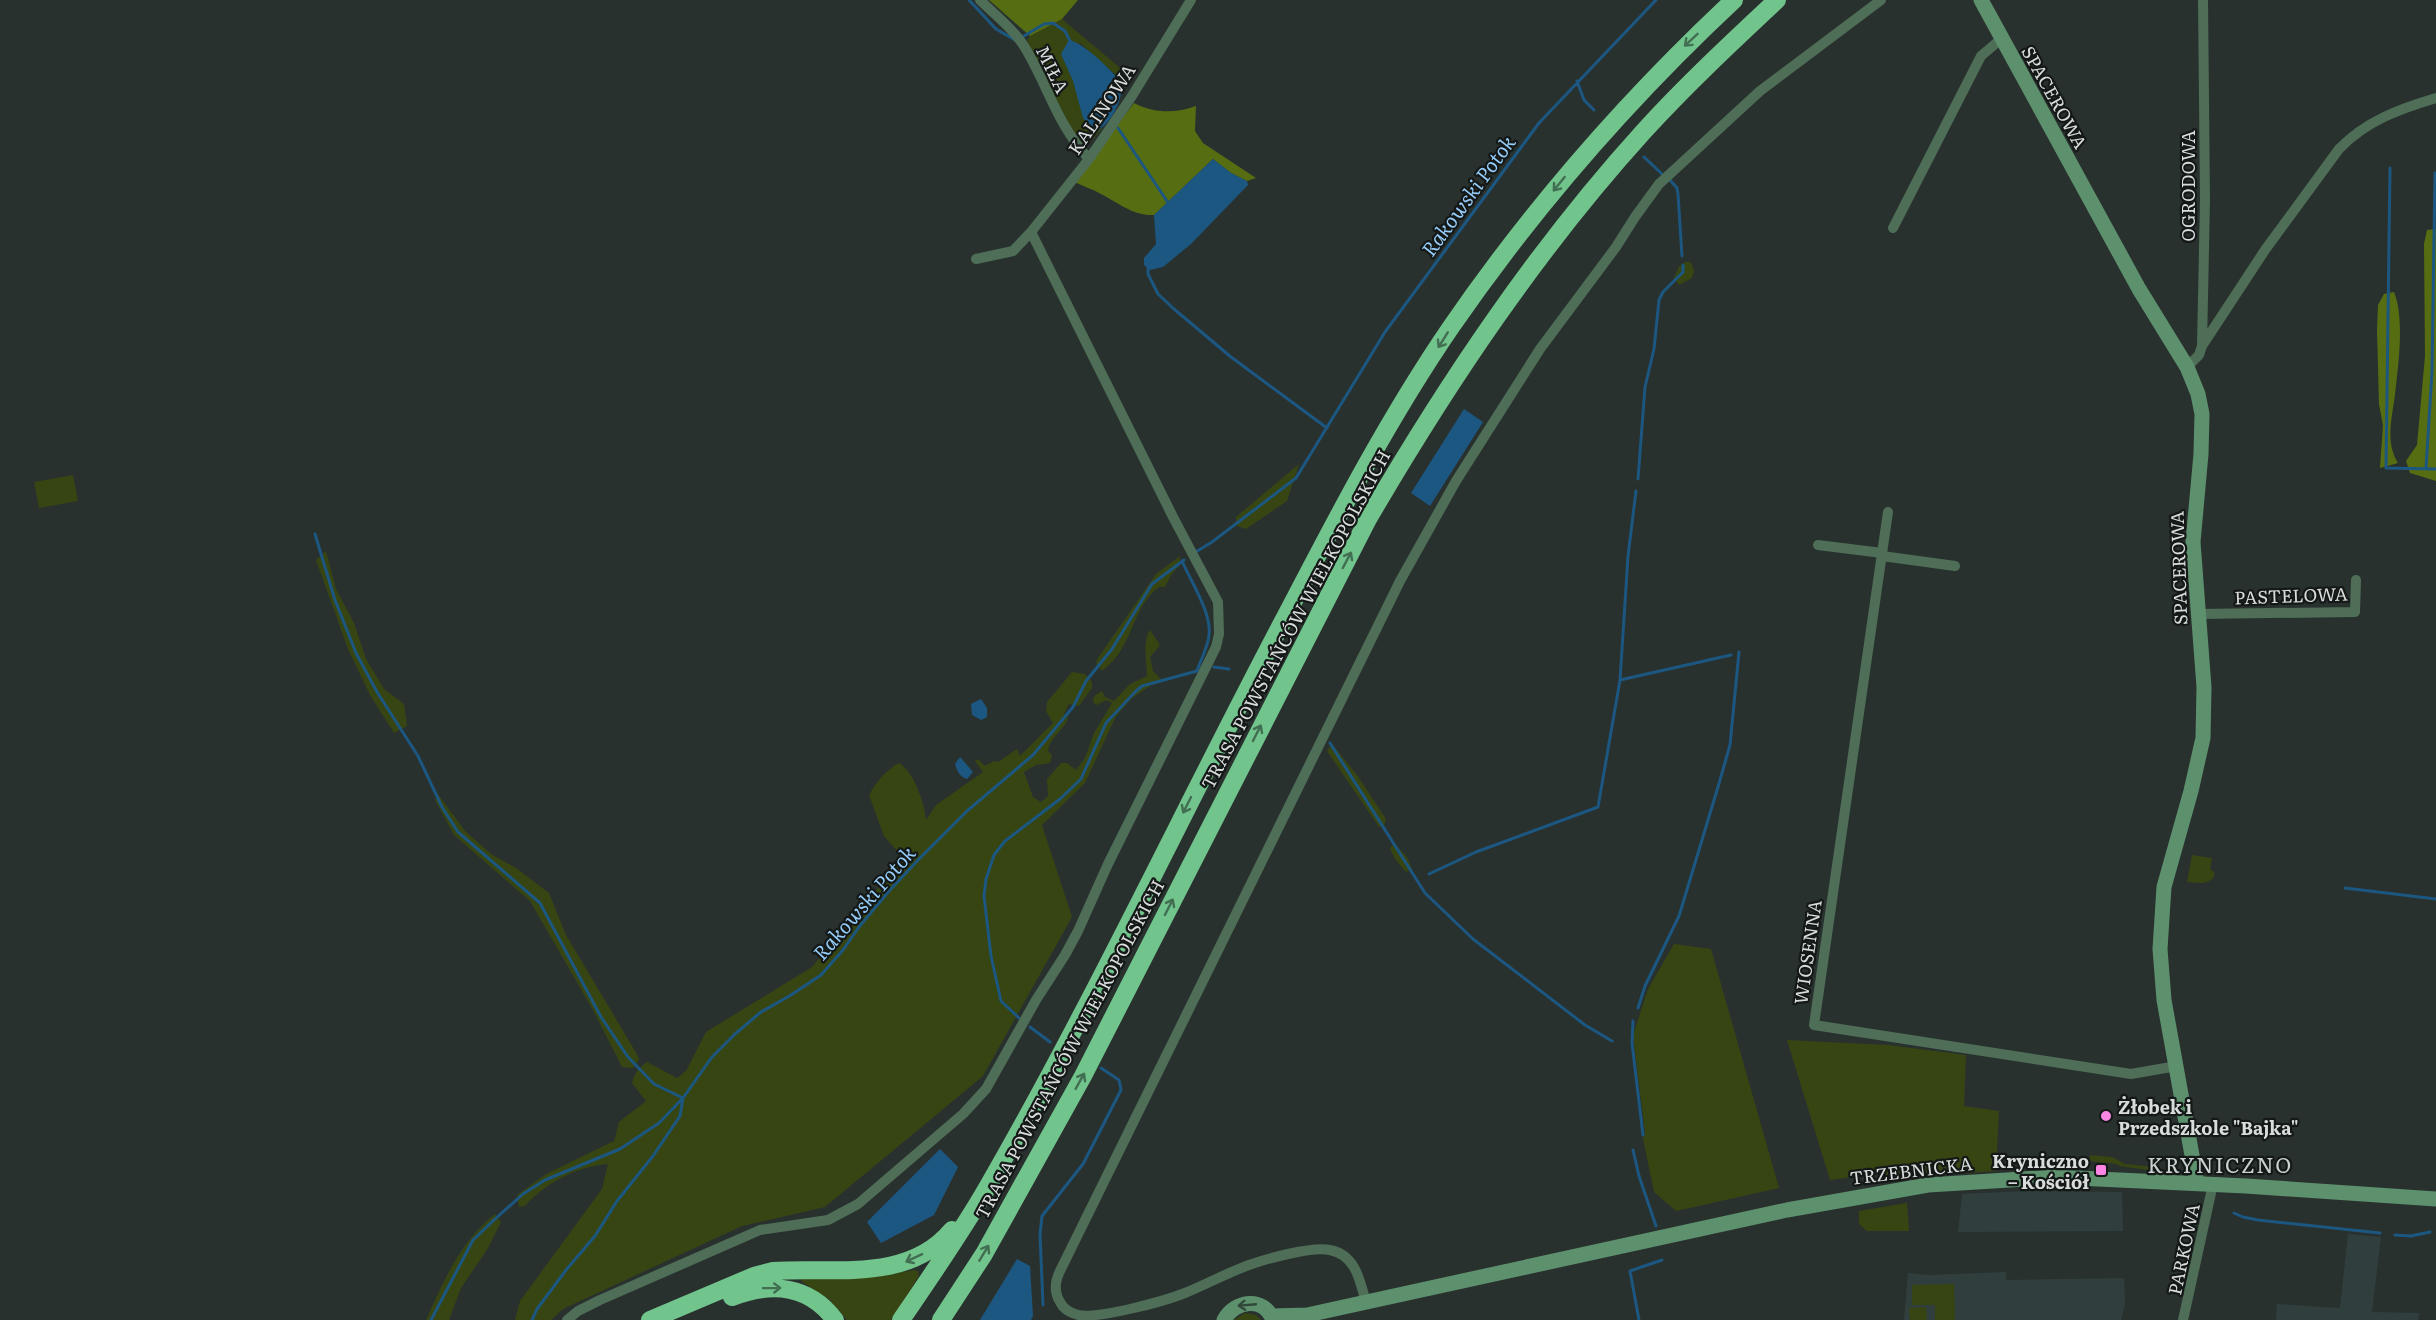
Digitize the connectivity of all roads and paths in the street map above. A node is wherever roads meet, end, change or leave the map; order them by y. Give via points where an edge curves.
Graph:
1 (980, 0) edge
2 (1191, 0) edge
3 (1734, 0) edge
4 (1777, 0) edge
5 (1881, 0) edge
6 (1981, 0) edge
7 (2203, 0) edge
8 (2001, 39) junction
9 (2436, 98) edge
10 (1089, 159) junction
11 (1893, 228) dead end
12 (1030, 232) junction
13 (975, 259) dead end
14 (2202, 346) junction
15 (2187, 367) junction
16 (1888, 512) dead end
17 (1818, 545) dead end
18 (1882, 554) junction
19 (1955, 566) dead end
20 (2356, 580) dead end
21 (2199, 615) junction
22 (2177, 1066) junction
23 (2197, 1183) junction
24 (2213, 1184) junction
25 (986, 1190) junction
26 (2436, 1199) edge
27 (1366, 1303) junction
28 (1272, 1318) edge
29 (1303, 1318) edge
30 (567, 1320) edge
31 (650, 1320) edge
32 (678, 1320) edge
33 (835, 1320) edge
34 (901, 1320) edge
35 (941, 1320) edge
36 (1224, 1320) edge
37 (2183, 1320) edge

1 - 10 street, MIŁA via 1027,50 1057,115
2 - 10 street, KALINOWA
3 -> 25 highway, TRASA POWSTAŃCÓW WIELKOPOLSKICH via 1678,52 1567,174 1506,250 1396,414 1247,688 1057,1061
35 -> 4 highway, TRASA POWSTAŃCÓW WIELKOPOLSKICH via 984,1254 1083,1076 1363,530 1420,430 1531,269 1592,192 1698,74
5 - 27 street via 1760,91 1670,172 1540,349 1456,481 1400,581 1056,1282 1059,1301 1067,1310 1079,1315 1098,1314 1176,1296 1251,1264 1323,1249 1337,1252 1350,1262 1359,1276
6 - 8 street, SPACEROWA
7 - 14 street, OGRODOWA
8 - 11 street via 1981,56
8 - 15 street, SPACEROWA via 2139,289
9 - 14 street via 2383,117 2351,137 2265,250
10 - 12 street, KALINOWA
12 - 13 street, KALINOWA via 1013,251
12 - 30 street via 1218,602 1216,647 1070,947 978,1100 858,1204 840,1215 813,1224 760,1230 600,1300
14 - 15 street
15 - 21 street, SPACEROWA via 2202,414 2193,542
16 - 18 street, WIOSENNA
17 - 18 street
18 - 19 street
18 - 22 street, WIOSENNA via 1814,1025 2131,1074
20 - 21 street, PASTELOWA via 2355,612
21 - 22 street, SPACEROWA via 2203,738 2167,872 2162,908 2161,976
22 - 23 street, SPACEROWA
23 - 24 street, TRZEBNICKA
23 - 27 street, TRZEBNICKA via 2056,1176 1905,1188 1772,1213
24 - 26 street, TRZEBNICKA
24 - 37 street, PARKOWA
25 -> 31 highway via 933,1249 897,1266 773,1271
25 - 34 highway, TRASA POWSTAŃCÓW WIELKOPOLSKICH
27 - 29 street, TRZEBNICKA
28 - 29 street, TRZEBNICKA
28 -> 36 street via 1266,1309 1250,1303 1234,1307
32 -> 33 highway via 735,1296 773,1287 809,1295

